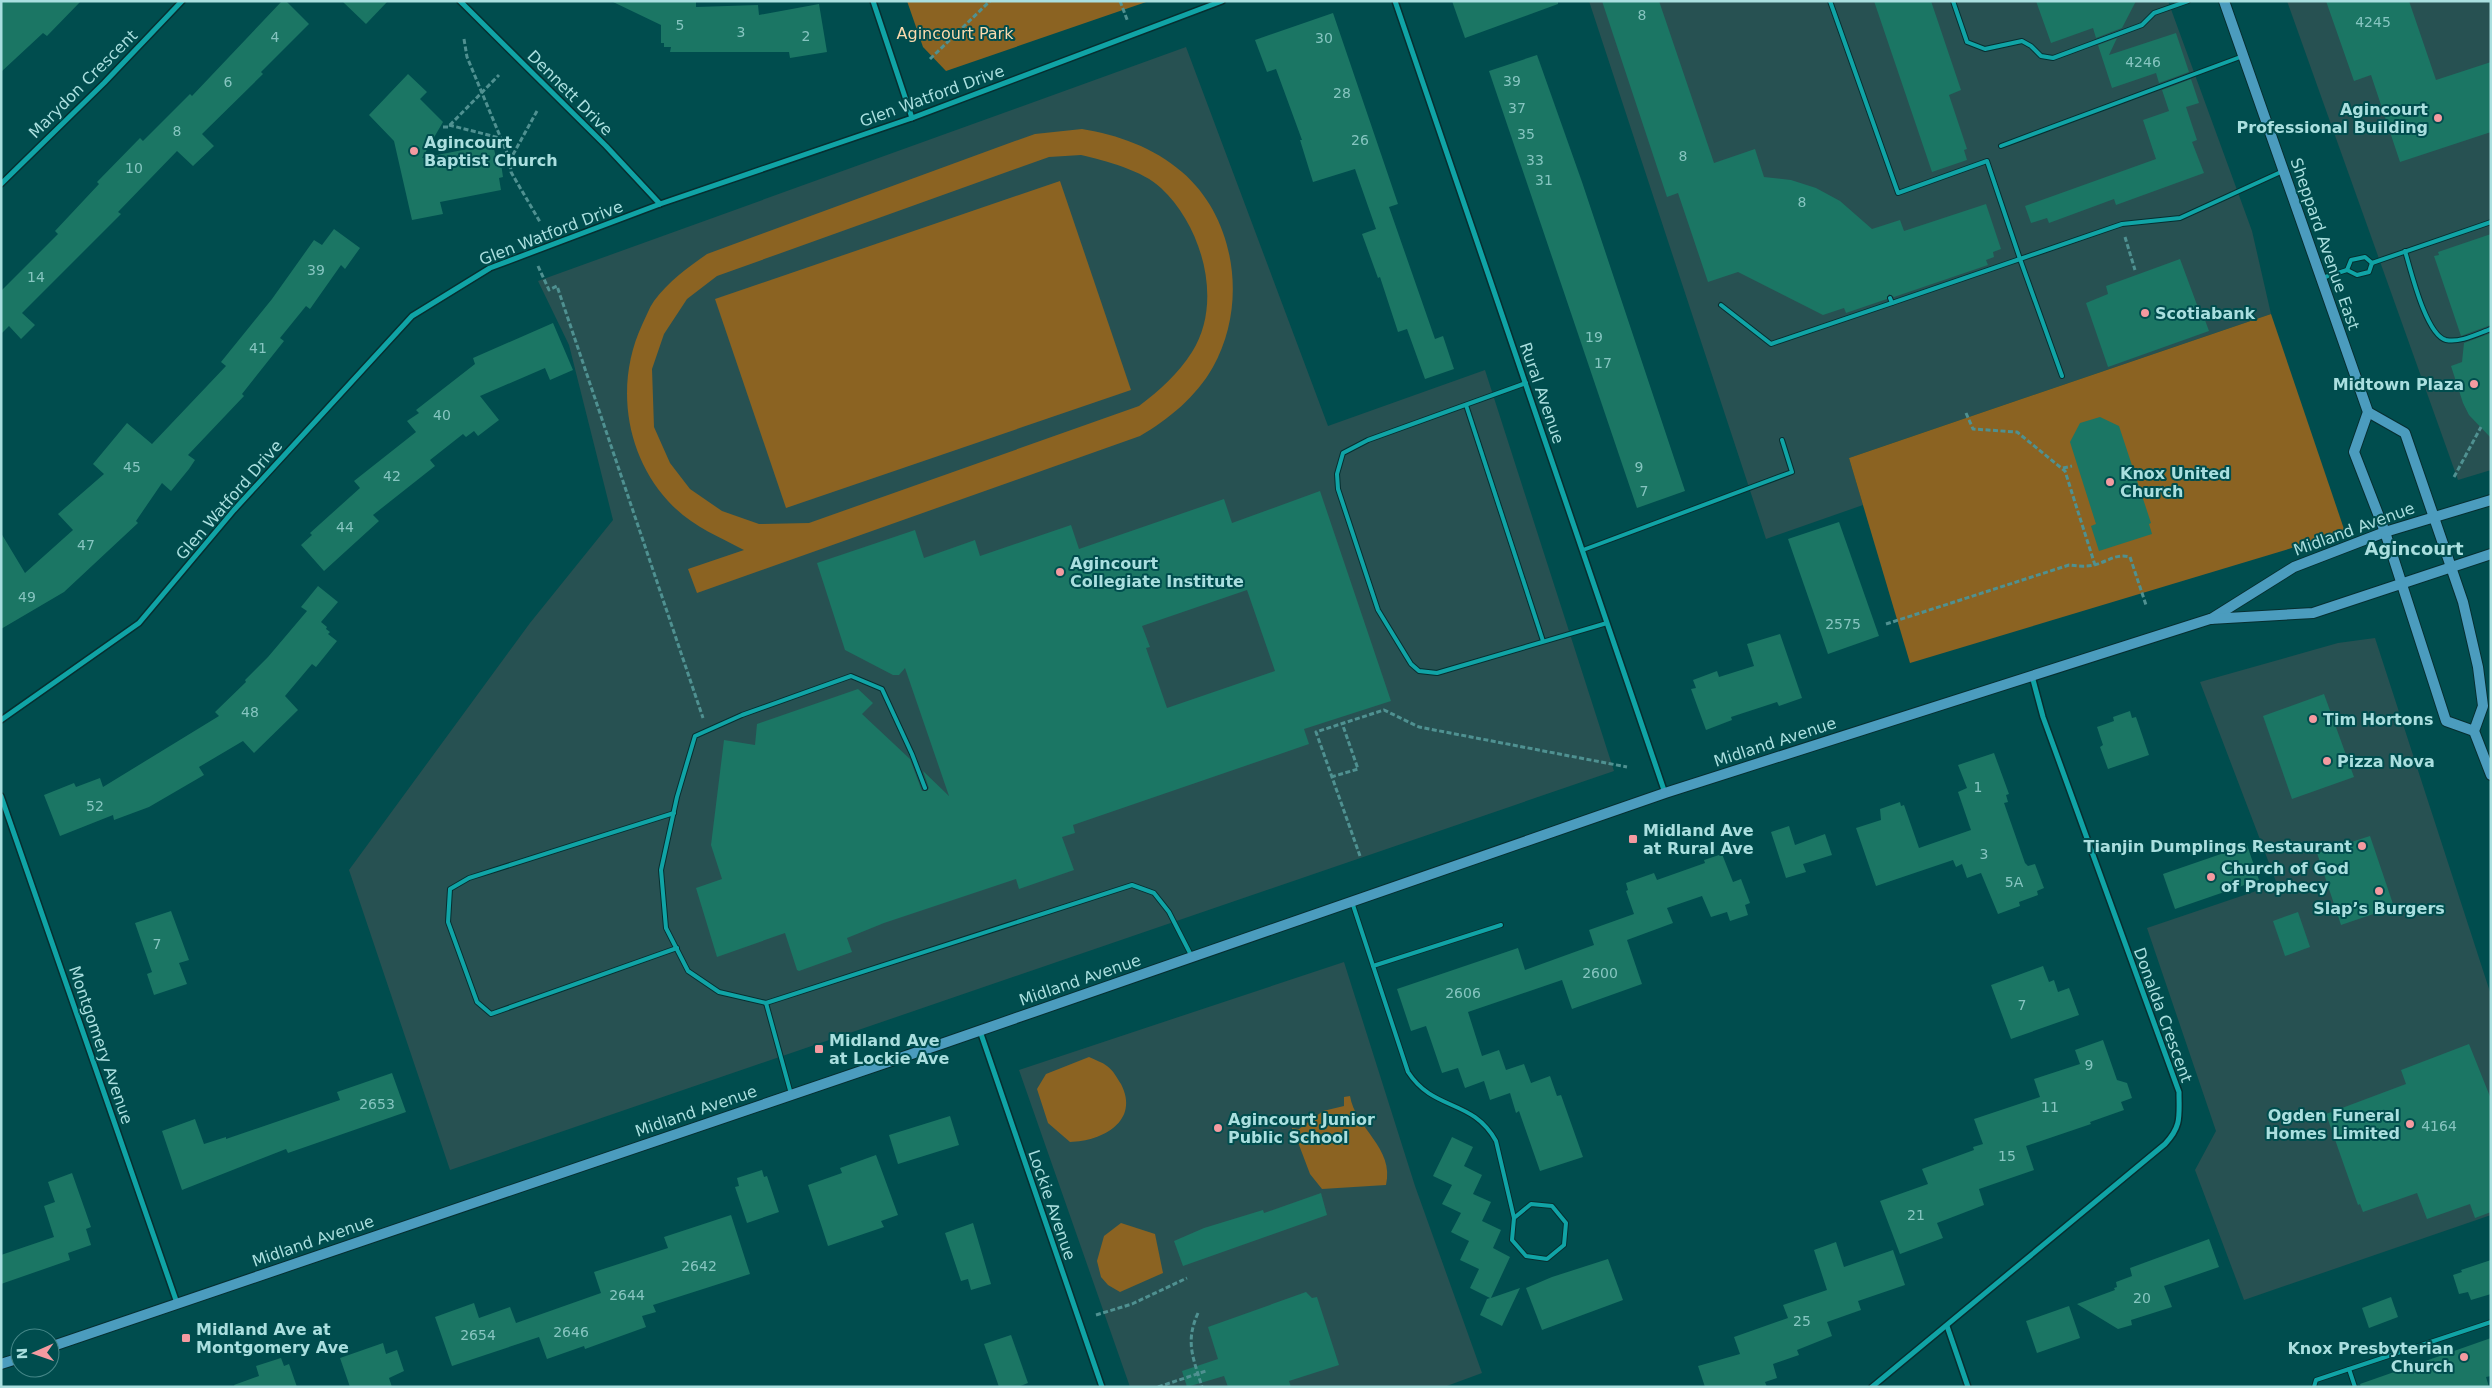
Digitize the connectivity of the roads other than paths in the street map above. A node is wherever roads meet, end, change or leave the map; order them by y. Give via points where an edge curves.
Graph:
1 (182, 1) edge
2 (460, 1) edge
3 (873, 1) edge
4 (1222, 1) edge
5 (1395, 1) edge
6 (1830, 1) edge
7 (1954, 1) edge
8 (2188, 1) edge
9 (2224, 1) edge
10 (2243, 56) junction
11 (912, 118) junction
12 (2001, 146) dead end
13 (2284, 171) junction
14 (1, 184) edge
15 (660, 204) junction
16 (2491, 222) edge
17 (2405, 252) junction
18 (2020, 259) junction
19 (2372, 263) junction
20 (2347, 270) junction
21 (2321, 278) junction
22 (1721, 305) dead end
23 (2491, 329) edge
24 (2062, 376) dead end
25 (1526, 383) junction
26 (1466, 405) junction
27 (2368, 412) junction
28 (1782, 440) dead end
29 (2491, 500) edge
30 (2435, 516) junction
31 (2385, 532) junction
32 (1582, 550) junction
33 (2491, 554) edge
34 (2451, 567) junction
35 (2400, 583) junction
36 (2210, 620) junction
37 (1607, 623) junction
38 (1543, 641) junction
39 (2032, 676) junction
40 (1, 720) edge
41 (2474, 732) junction
42 (2491, 775) edge
43 (925, 788) dead end
44 (1665, 793) junction
45 (1, 796) edge
46 (674, 813) junction
47 (1352, 901) junction
48 (1501, 925) dead end
49 (677, 948) junction
50 (1192, 957) junction
51 (1373, 966) junction
52 (766, 1003) junction
53 (980, 1031) junction
54 (792, 1094) junction
55 (1514, 1218) junction
56 (177, 1303) junction
57 (2491, 1322) edge
58 (1947, 1326) junction
59 (60, 1344) edge
60 (2350, 1369) junction
61 (1102, 1387) edge
62 (1872, 1387) edge
63 (1968, 1387) edge
64 (2314, 1387) edge
65 (2355, 1387) edge

1 - 14 street, Marydon Crescent
2 - 15 street, Dennett Drive
3 - 11 street
4 - 11 street, Glen Watford Drive
5 - 25 street, Rural Avenue
6 - 18 lane via 1898,193 1987,161
7 - 8 lane via 1967,42 1975,47 1985,49 2022,41 2041,56 2053,58 2142,25 2154,14
9 - 10 main road, Sheppard Avenue East
10 - 12 lane
10 - 13 main road, Sheppard Avenue East
11 - 15 street, Glen Watford Drive
13 - 18 lane via 2180,218 2122,224
13 - 21 main road, Sheppard Avenue East
15 - 40 street, Glen Watford Drive via 490,268 412,316 234,510 139,622
16 - 17 lane
17 - 19 lane
17 - 23 lane via 2436,334 2445,340 2457,340
18 - 22 lane via 1770,344
18 - 24 lane
19 - 20 lane via 2369,272 2357,276
19 - 20 lane via 2365,257 2351,260
20 - 21 lane
21 - 27 main road, Sheppard Avenue East
25 - 26 lane
25 - 32 street, Rural Avenue
26 - 38 lane
26 - 38 lane via 1368,440 1343,453 1337,474 1344,507 1378,610 1419,672 1437,674
27 - 30 main road via 2405,433
27 - 31 main road via 2354,452
28 - 32 lane via 1792,472
29 - 30 main road, Midland Avenue
30 - 31 main road, Midland Avenue
30 - 34 main road
31 - 35 main road
31 - 36 main road, Midland Avenue via 2294,567
32 - 37 street, Rural Avenue
33 - 34 main road, Midland Avenue
34 - 35 main road, Midland Avenue
34 - 41 main road via 2478,667 2483,706
35 - 36 main road, Midland Avenue via 2313,613
35 - 41 main road via 2446,721
36 - 39 main road, Midland Avenue
37 - 38 lane
37 - 44 street, Rural Avenue
39 - 44 main road, Midland Avenue
39 - 58 street, Donalda Crescent via 2043,717 2179,1092 2179,1122 2176,1132 2165,1144
41 - 42 main road
43 - 46 lane via 882,689 851,676 742,715 695,736
44 - 47 main road, Midland Avenue
45 - 56 street, Montgomery Avenue
46 - 49 lane via 660,870 666,928
46 - 49 lane via 469,878 450,889 448,922 477,1002 491,1014
47 - 50 main road, Midland Avenue
47 - 51 lane
48 - 51 lane
49 - 52 lane via 688,971 719,992
50 - 52 lane via 1169,912 1154,893 1132,885
50 - 53 main road, Midland Avenue
51 - 55 lane via 1404,1062 1417,1087 1482,1121 1496,1141
52 - 54 lane
53 - 54 main road, Midland Avenue
53 - 61 street, Lockie Avenue
54 - 56 main road, Midland Avenue
55 - 55 lane via 1531,1204 1552,1206 1566,1223 1564,1245 1547,1258 1526,1256 1512,1240
56 - 59 main road, Midland Avenue
57 - 60 lane
58 - 62 street, Donalda Crescent
58 - 63 street
60 - 64 lane via 2316,1380
60 - 65 lane

